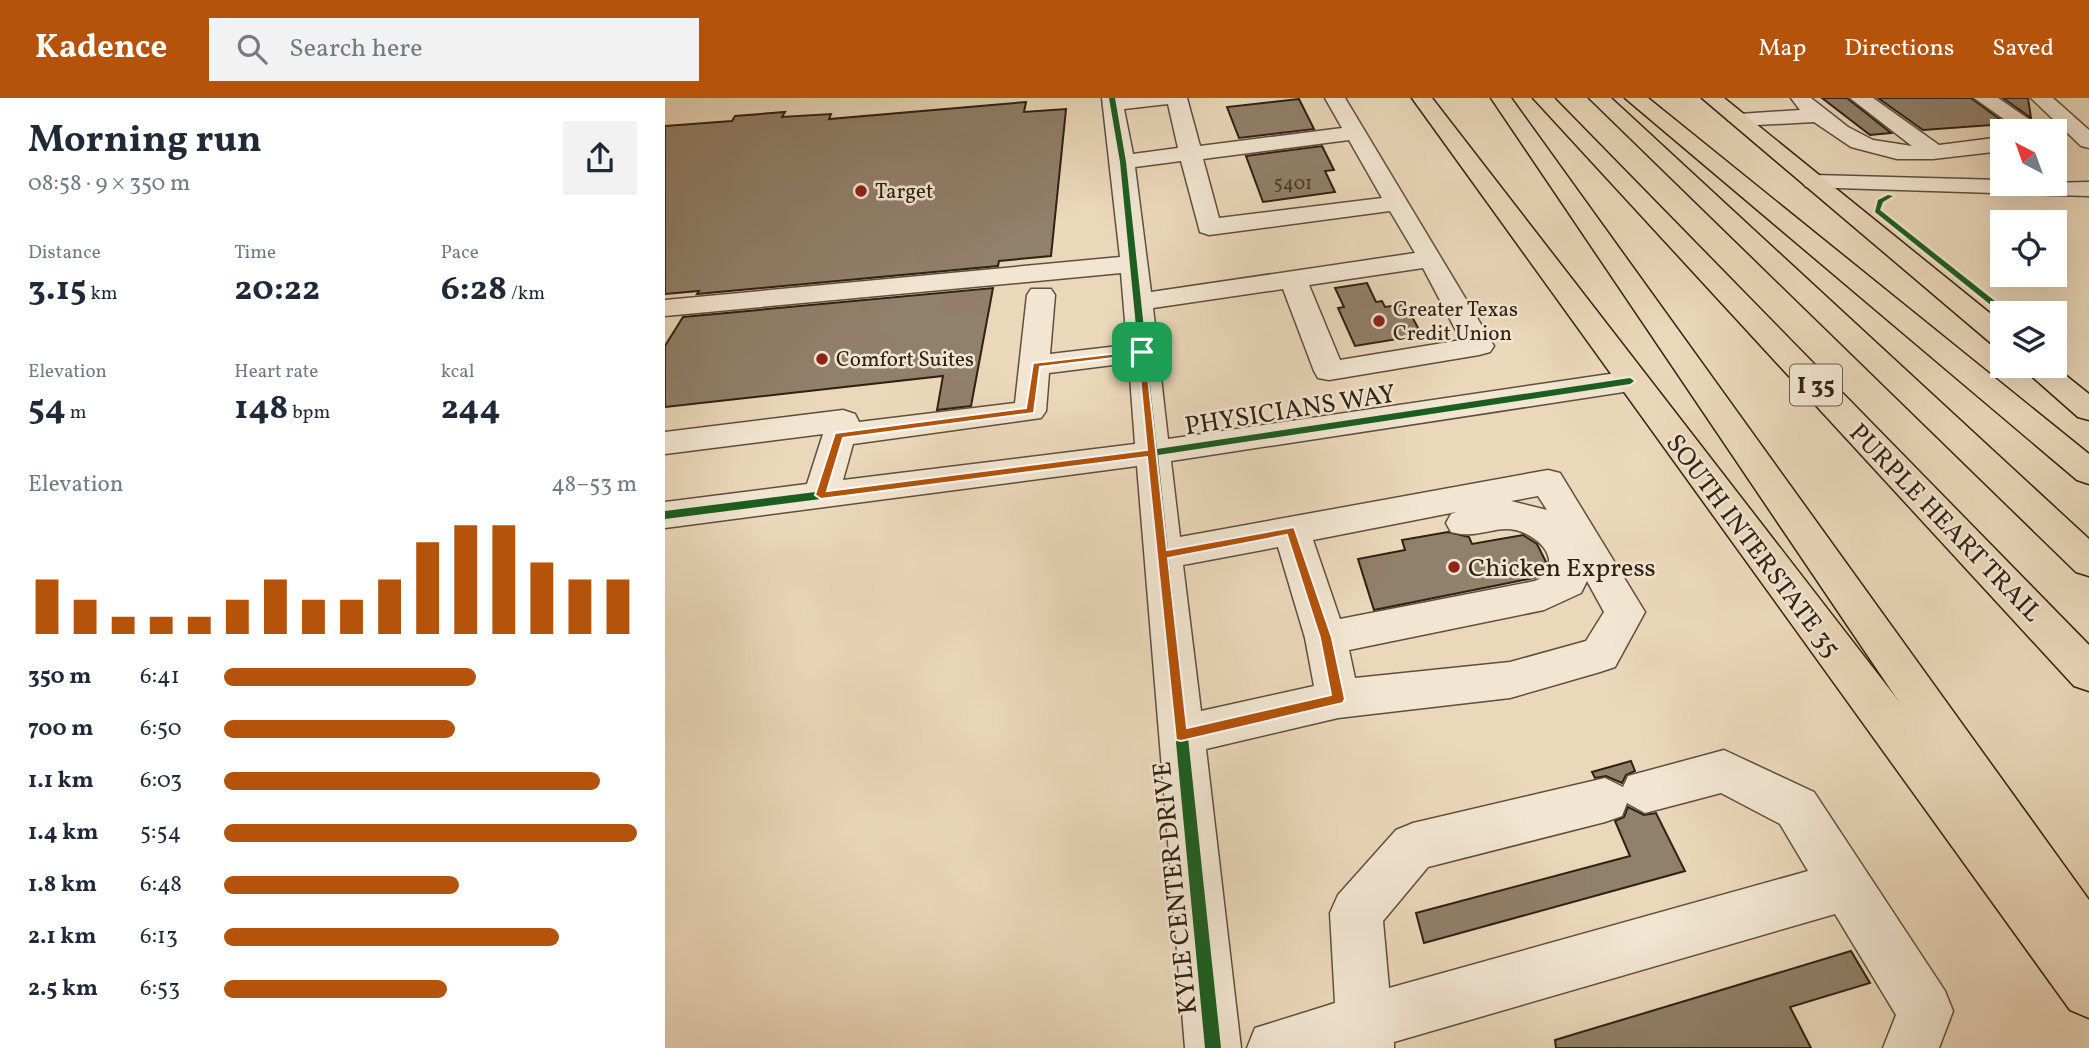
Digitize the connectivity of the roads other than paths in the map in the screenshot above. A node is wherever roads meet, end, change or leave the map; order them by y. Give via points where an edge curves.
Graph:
1 (1165, 98) edge
2 (1177, 98) edge
3 (1335, 98) edge
4 (1422, 98) edge
5 (1500, 98) edge
6 (1543, 98) edge
7 (1599, 98) edge
8 (1635, 98) edge
9 (1712, 98) edge
10 (1798, 98) edge
11 (1860, 98) edge
12 (1984, 98) edge
13 (2041, 98) edge
14 (1112, 101) edge
15 (1818, 115) junction
16 (2016, 119) edge
17 (1739, 120) junction
18 (1356, 133) junction
19 (2067, 137) edge
20 (2085, 138) edge
21 (1990, 146) edge
22 (1964, 150) junction
23 (1933, 151) junction
24 (1190, 153) junction
25 (1123, 162) junction
26 (1990, 174) edge
27 (1814, 182) junction
28 (1990, 187) edge
29 (2067, 188) edge
30 (2089, 189) edge
31 (1397, 204) junction
32 (1431, 259) junction
33 (1134, 264) junction
34 (1293, 279) junction
35 (1041, 295) dead end
36 (1137, 302) junction
37 (665, 308) edge
38 (1990, 328) edge
39 (1142, 352) junction
40 (1036, 365) junction
41 (2050, 378) edge
42 (1630, 380) junction
43 (2089, 410) edge
44 (839, 435) junction
45 (665, 443) edge
46 (1152, 453) junction
47 (2089, 472) edge
48 (821, 495) junction
49 (665, 514) edge
50 (1296, 542) junction
51 (1162, 555) junction
52 (2089, 562) edge
53 (1326, 638) junction
54 (2089, 673) edge
55 (1339, 699) junction
56 (1181, 735) junction
57 (1847, 885) junction
58 (2089, 945) edge
59 (2089, 991) edge
60 (1364, 1036) edge
61 (1213, 1048) edge
62 (1275, 1048) edge
63 (1911, 1048) edge

1 - 14 street
2 - 24 street
3 - 18 street
4 - 42 main road, SOUTH INTERSTATE 35
5 - 58 main road
6 - 54 main road, PURPLE HEART TRAIL / I 35
7 - 52 main road, I 35
8 - 47 main road
9 - 17 main road
10 - 15 street
11 - 23 street
12 - 16 street
13 - 20 street
14 - 25 street, KYLE CENTER DRIVE
15 - 17 street
15 - 23 street via 1873,148
17 - 27 main road
18 - 24 street
18 - 31 street
19 - 20 street
21 - 22 street
22 - 23 street
22 - 26 street
24 - 25 street
24 - 31 street via 1209,227
25 - 33 street, KYLE CENTER DRIVE
27 - 28 street
27 - 38 main road
29 - 30 street
31 - 32 street
32 - 34 street
32 - 34 street via 1479,346 1329,372
33 - 36 street, KYLE CENTER DRIVE
33 - 37 street
34 - 36 street
35 - 40 street
36 - 39 street, KYLE CENTER DRIVE
39 - 40 street
39 - 46 street, KYLE CENTER DRIVE
40 - 44 street via 1030,411
41 - 43 main road
42 - 46 street, PHYSICIANS WAY
42 - 59 main road, SOUTH INTERSTATE 35
44 - 45 street via 843,421
44 - 48 street
46 - 48 street, PHYSICIANS WAY
46 - 51 street, KYLE CENTER DRIVE
48 - 49 street, PHYSICIANS WAY
50 - 51 street
50 - 53 street
50 - 53 street via 1508,514 1533,519 1556,536 1570,561 1567,582 1543,595
50 - 55 street via 1548,482 1625,612 1600,655 1510,680
51 - 56 street, KYLE CENTER DRIVE
53 - 55 street
55 - 56 street
56 - 61 street, KYLE CENTER DRIVE
57 - 60 street
57 - 60 street via 1797,808 1724,771 1413,847 1356,913
57 - 63 street via 1925,1011
60 - 62 street

